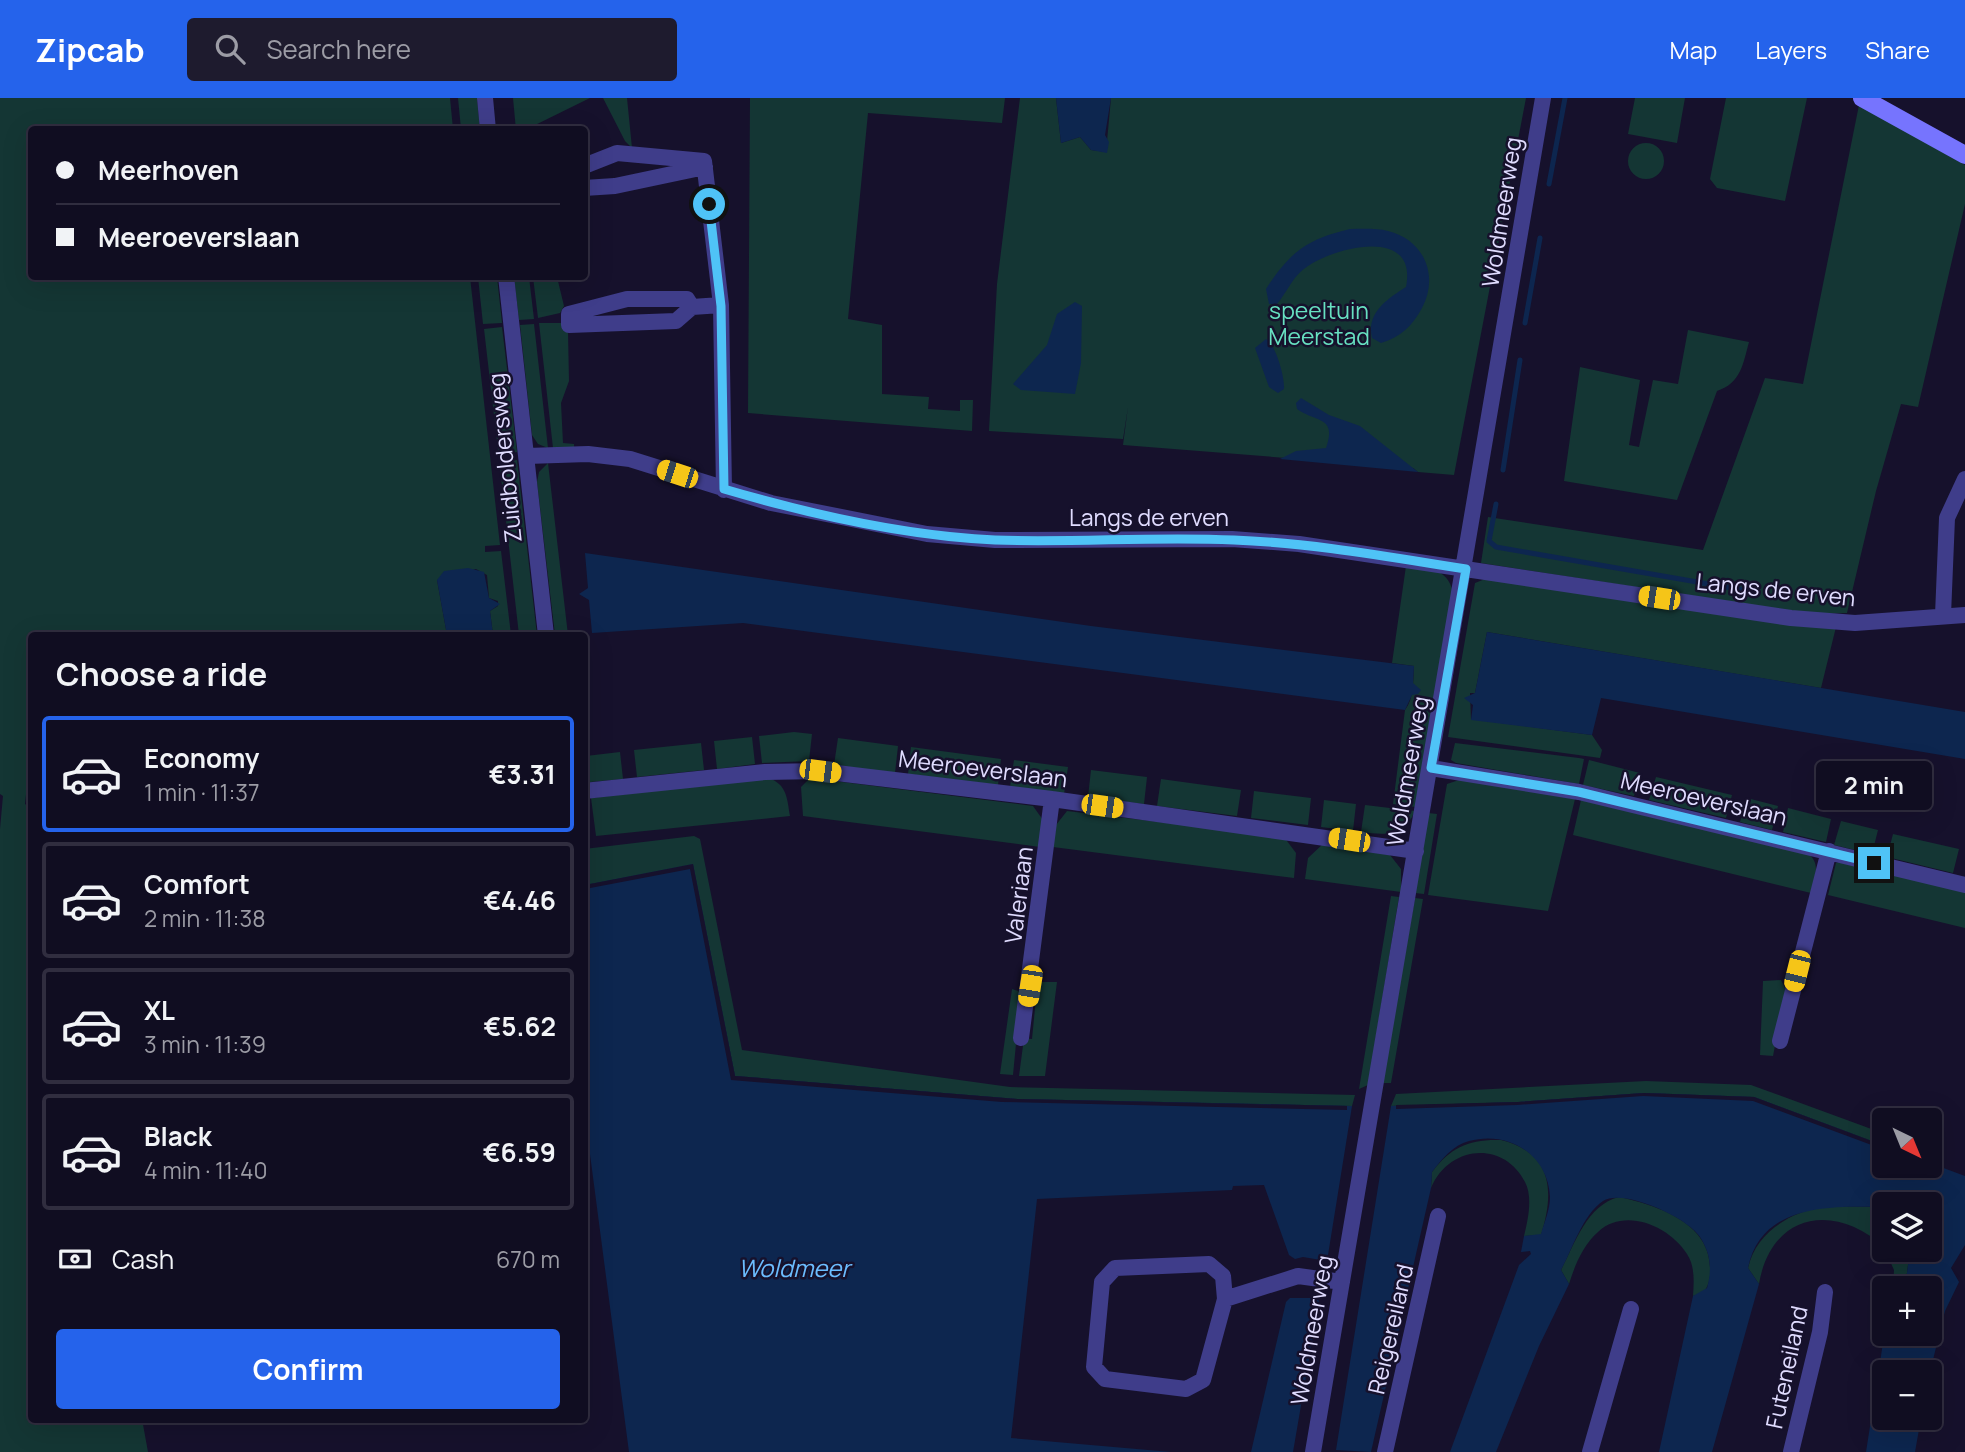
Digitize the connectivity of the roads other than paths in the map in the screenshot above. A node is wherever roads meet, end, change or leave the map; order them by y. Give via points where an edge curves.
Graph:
1 (485, 98) edge
2 (1544, 98) edge
3 (1863, 98) edge
4 (488, 126) edge
5 (1965, 155) edge
6 (588, 164) edge
7 (705, 167) junction
8 (588, 188) edge
9 (506, 280) edge
10 (721, 306) junction
11 (692, 307) junction
12 (527, 456) junction
13 (1965, 479) edge
14 (724, 489) junction
15 (1466, 569) junction
16 (1943, 615) junction
17 (1965, 615) edge
18 (546, 632) edge
19 (1431, 768) junction
20 (588, 791) edge
21 (1052, 799) junction
22 (1416, 850) junction
23 (1829, 852) junction
24 (1965, 884) edge
25 (1021, 1038) dead end
26 (1780, 1041) dead end
27 (1438, 1216) dead end
28 (1342, 1282) junction
29 (1825, 1292) dead end
30 (1225, 1298) junction
31 (1632, 1309) dead end
32 (1313, 1452) edge
33 (1385, 1452) edge
34 (1590, 1452) edge
35 (1791, 1452) edge

1 - 4 street
2 - 15 street, Woldmeerweg
3 - 5 main road
6 - 7 street via 617,153 704,161
7 - 8 street
7 - 10 street
9 - 12 street, Zuidboldersweg
10 - 11 street
10 - 14 street
11 - 11 street via 688,299 627,299 569,314 569,325 676,321
12 - 14 street, Langs de erven via 588,454 630,459
12 - 18 street, Zuidboldersweg
13 - 16 street via 1947,519
14 - 15 street, Langs de erven via 927,534 995,540 1272,542
15 - 16 street, Langs de erven via 1791,618 1855,623
15 - 19 street, Woldmeerweg
16 - 17 street, Langs de erven
19 - 22 street, Woldmeerweg
19 - 23 street, Meeroeverslaan via 1579,792
20 - 21 street, Meeroeverslaan via 810,770
21 - 22 street, Meeroeverslaan
21 - 25 street, Valeriaan
22 - 28 street, Woldmeerweg
23 - 24 street, Meeroeverslaan
23 - 26 street
27 - 33 street, Reigereiland
28 - 30 street via 1298,1276
28 - 32 street, Woldmeerweg
29 - 35 street, Futeneiland
30 - 30 street via 1203,1380 1186,1389 1105,1379 1094,1367 1102,1282 1115,1268 1209,1264 1223,1276
31 - 34 street

